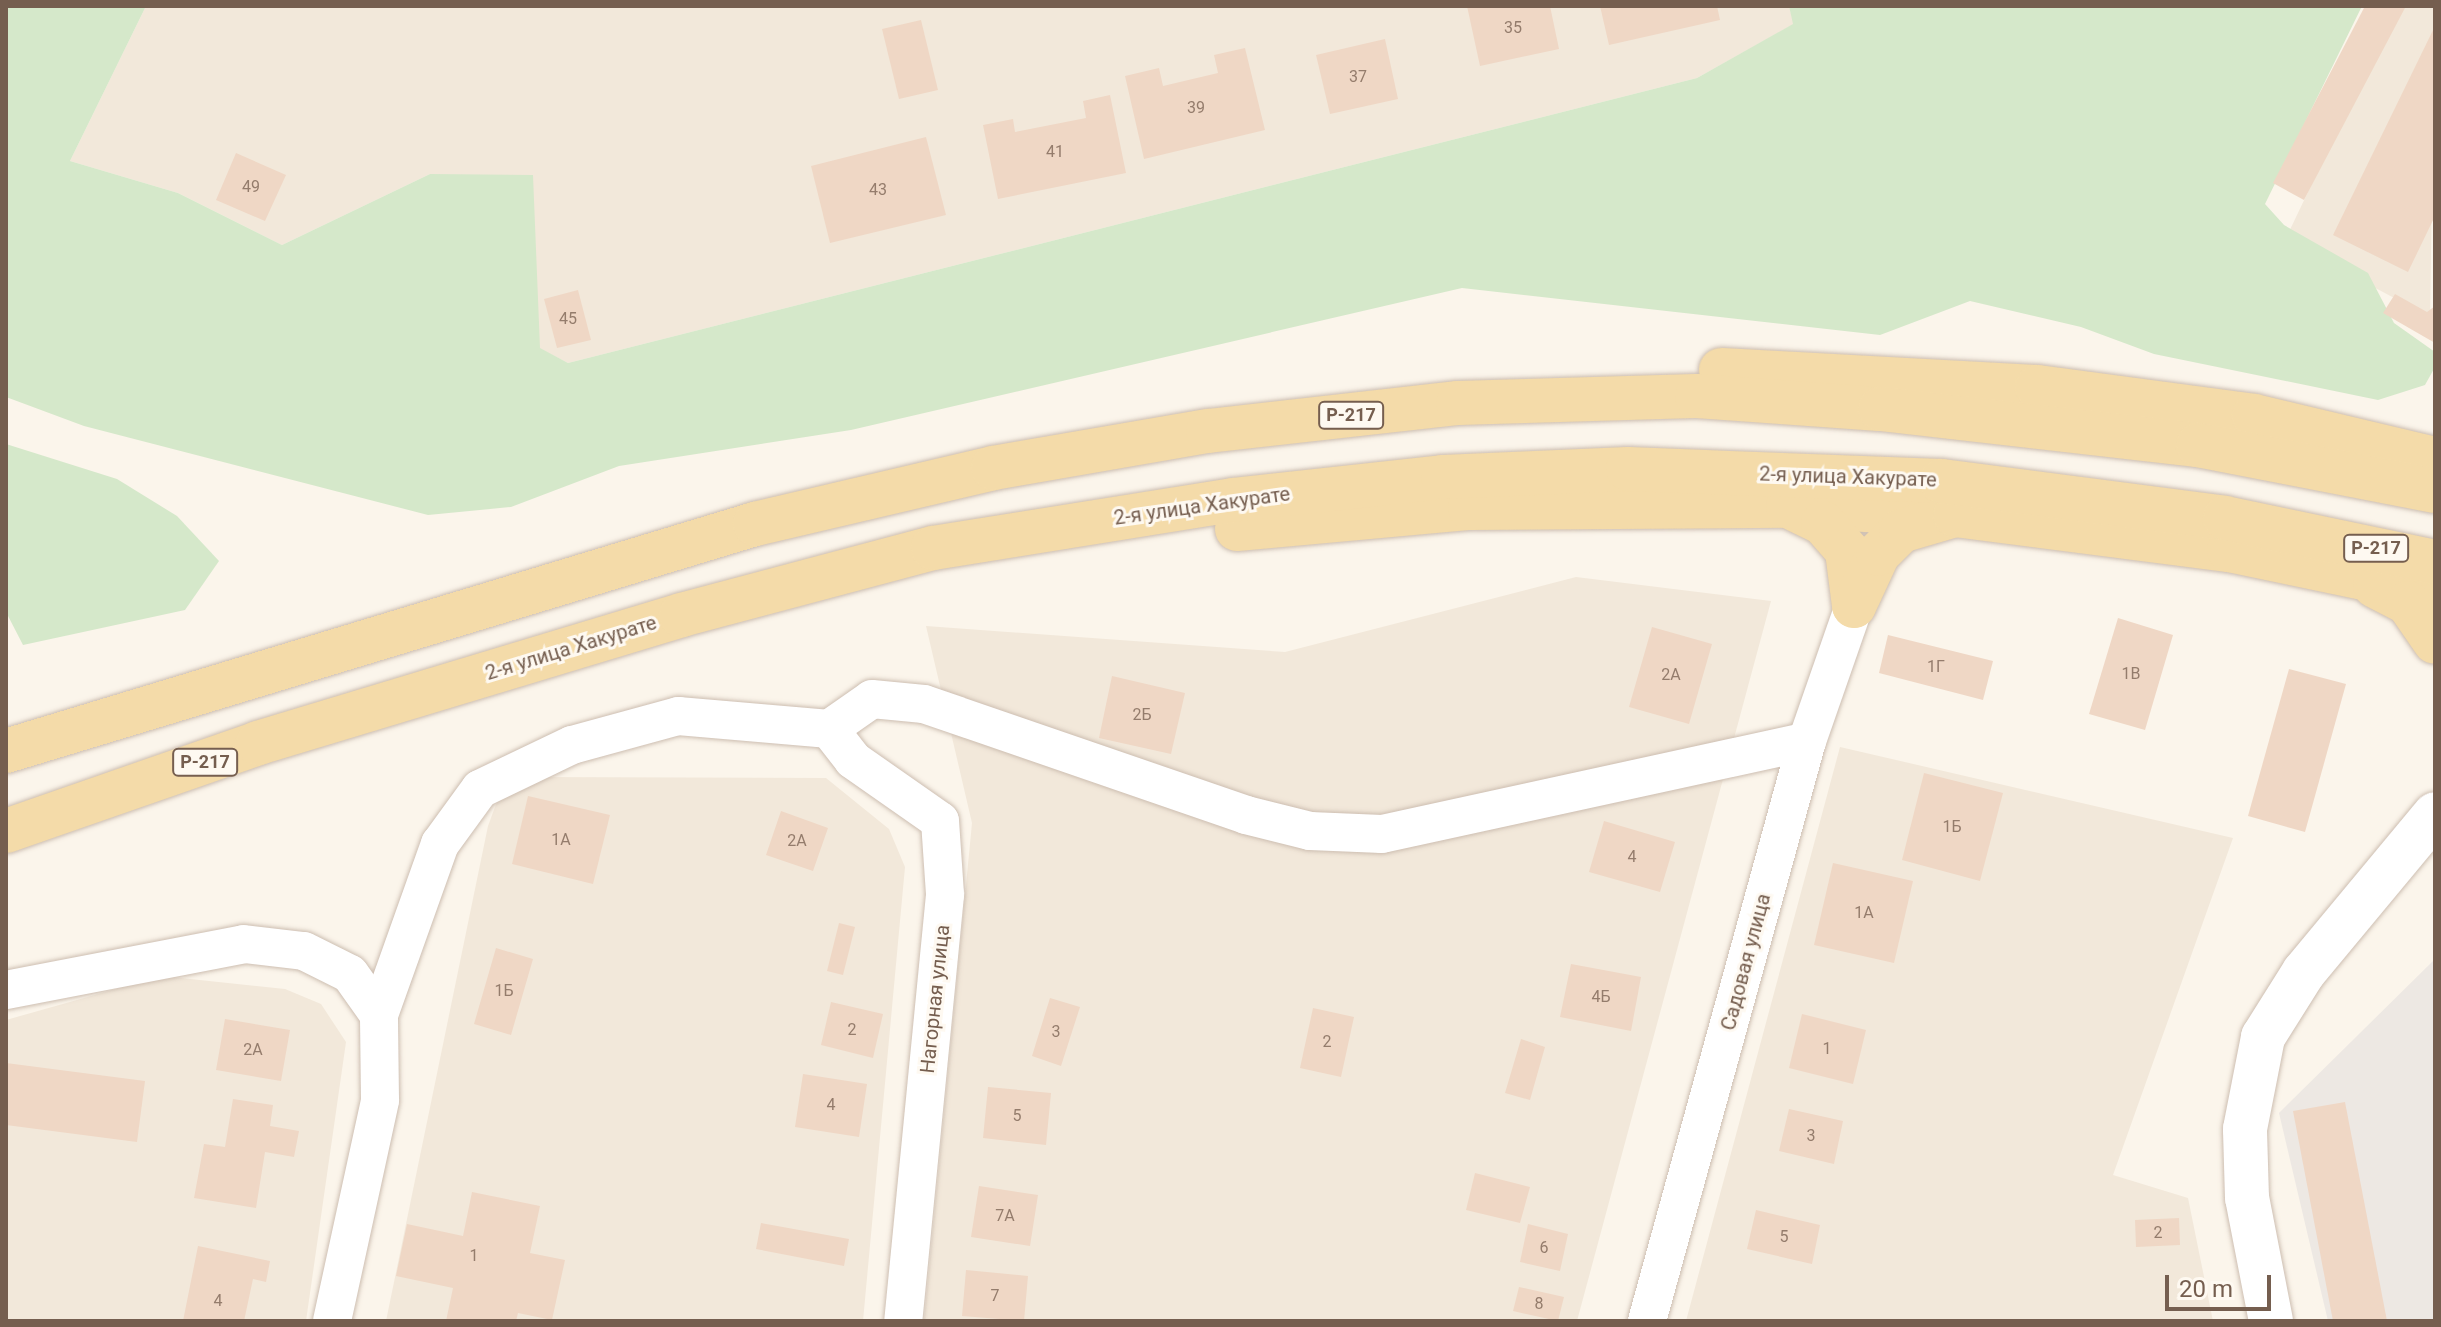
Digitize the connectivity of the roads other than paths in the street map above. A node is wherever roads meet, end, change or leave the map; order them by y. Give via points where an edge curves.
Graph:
1 (2338, 451) junction
2 (2422, 452) edge
3 (2435, 491) edge
4 (1788, 506) junction
5 (1955, 515) junction
6 (2320, 557) junction
7 (2435, 562) edge
8 (810, 581) junction
9 (2435, 593) edge
10 (1854, 606) junction
11 (2435, 642) edge
12 (829, 729) junction
13 (1807, 741) junction
14 (6, 751) edge
15 (2428, 826) edge
16 (6, 831) edge
17 (6, 990) edge
18 (379, 1015) junction
19 (332, 1321) edge
20 (903, 1321) edge
21 (1647, 1321) edge
22 (2271, 1321) edge

1 - 2 main road
1 - 3 main road, Р-217
1 - 14 main road, Р-217 via 1697,396 1458,403 1162,439 993,468 755,524
4 - 5 main road
4 - 8 main road via 1470,508 1074,544
4 - 10 main road via 1823,523 1847,551
5 - 6 main road
5 - 10 main road via 1901,531 1878,554
6 - 7 main road, 2-я улица Хакурате / Р-217
6 - 8 main road, 2-я улица Хакурате / Р-217 via 1941,481 1628,469 1443,477 1232,500 933,548
6 - 9 main road
6 - 11 main road via 2408,603
8 - 16 main road, 2-я улица Хакурате / Р-217 via 258,743
10 - 13 street, Садовая улица
12 - 13 street via 872,699 924,704 1246,815 1310,831 1382,834
12 - 18 street via 678,716 572,745 480,789 440,844
12 - 20 street, Нагорная улица via 853,760 940,821 945,895
13 - 21 street, Садовая улица
15 - 22 main road via 2304,972 2263,1037 2245,1129 2247,1198
17 - 18 street via 244,944 304,951 350,974
18 - 19 street via 380,1100

